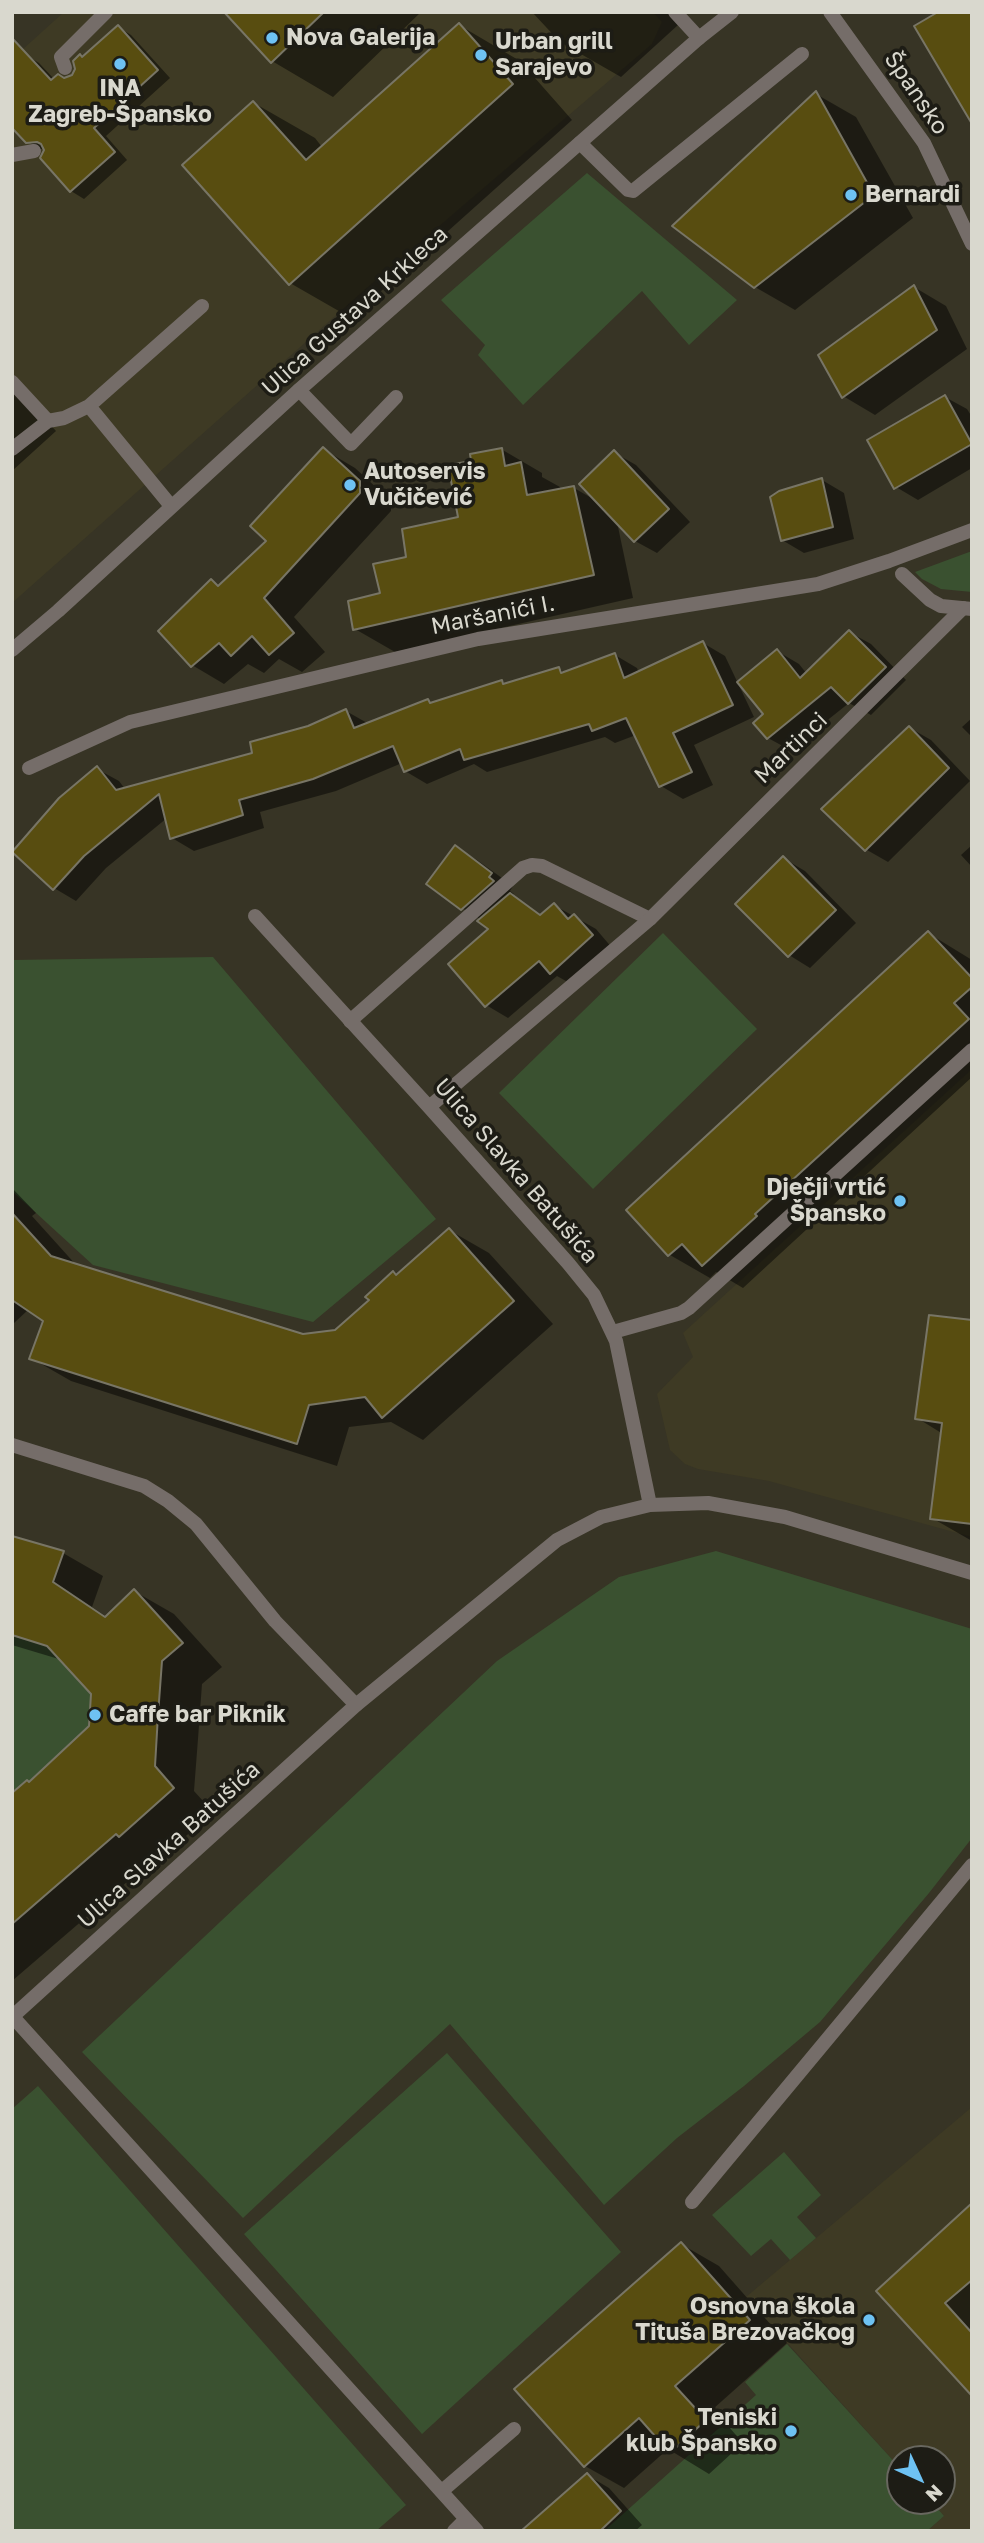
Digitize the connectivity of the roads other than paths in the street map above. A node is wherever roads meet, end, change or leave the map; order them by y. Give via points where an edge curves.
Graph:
1 (106, 12) edge
2 (675, 12) edge
3 (732, 12) edge
4 (830, 12) edge
5 (699, 38) junction
6 (802, 54) dead end
7 (65, 68) dead end
8 (580, 143) junction
9 (34, 152) dead end
10 (12, 155) edge
11 (972, 244) edge
12 (202, 306) dead end
13 (12, 382) edge
14 (299, 390) junction
15 (396, 397) dead end
16 (89, 405) junction
17 (48, 421) junction
18 (12, 449) edge
19 (171, 506) junction
20 (972, 530) edge
21 (902, 574) dead end
22 (967, 609) edge
23 (12, 650) edge
24 (29, 768) dead end
25 (255, 916) dead end
26 (650, 919) junction
27 (350, 1021) junction
28 (972, 1050) edge
29 (429, 1107) junction
30 (613, 1332) junction
31 (12, 1445) edge
32 (650, 1505) junction
33 (972, 1573) edge
34 (356, 1705) junction
35 (972, 1865) edge
36 (13, 2017) edge
37 (692, 2202) dead end
38 (514, 2428) dead end
39 (442, 2491) junction
40 (467, 2519) junction
41 (454, 2531) edge
42 (477, 2531) edge

1 - 7 street via 61,57
2 - 5 street
3 - 5 street, Ulica Gustava Krkleca
4 - 11 street, Špansko via 924,143
5 - 8 street, Ulica Gustava Krkleca
6 - 8 street via 633,191
8 - 14 street, Ulica Gustava Krkleca
9 - 10 street
12 - 16 street
13 - 17 street
14 - 15 street via 351,444
14 - 19 street, Ulica Gustava Krkleca
16 - 17 street
16 - 19 street
17 - 18 street
19 - 23 street, Ulica Gustava Krkleca
20 - 24 street, Maršanići I. via 818,584 478,639 130,722
21 - 22 street, Martinci via 930,600
22 - 26 street, Martinci
25 - 27 street, Ulica Slavka Batušića
26 - 27 street via 532,865
26 - 29 street, Martinci
27 - 29 street, Ulica Slavka Batušića
28 - 30 street via 689,1308
29 - 30 street, Ulica Slavka Batušića via 568,1263 594,1295
30 - 32 street, Ulica Slavka Batušića
31 - 34 street via 144,1486 168,1501 196,1524 275,1622
32 - 33 street, Ulica Slavka Batušića via 708,1503 785,1517
32 - 34 street, Ulica Slavka Batušića via 601,1517 557,1540
34 - 36 street, Ulica Slavka Batušića
35 - 37 street
36 - 39 street
38 - 39 street
39 - 40 street
40 - 41 street
40 - 42 street

